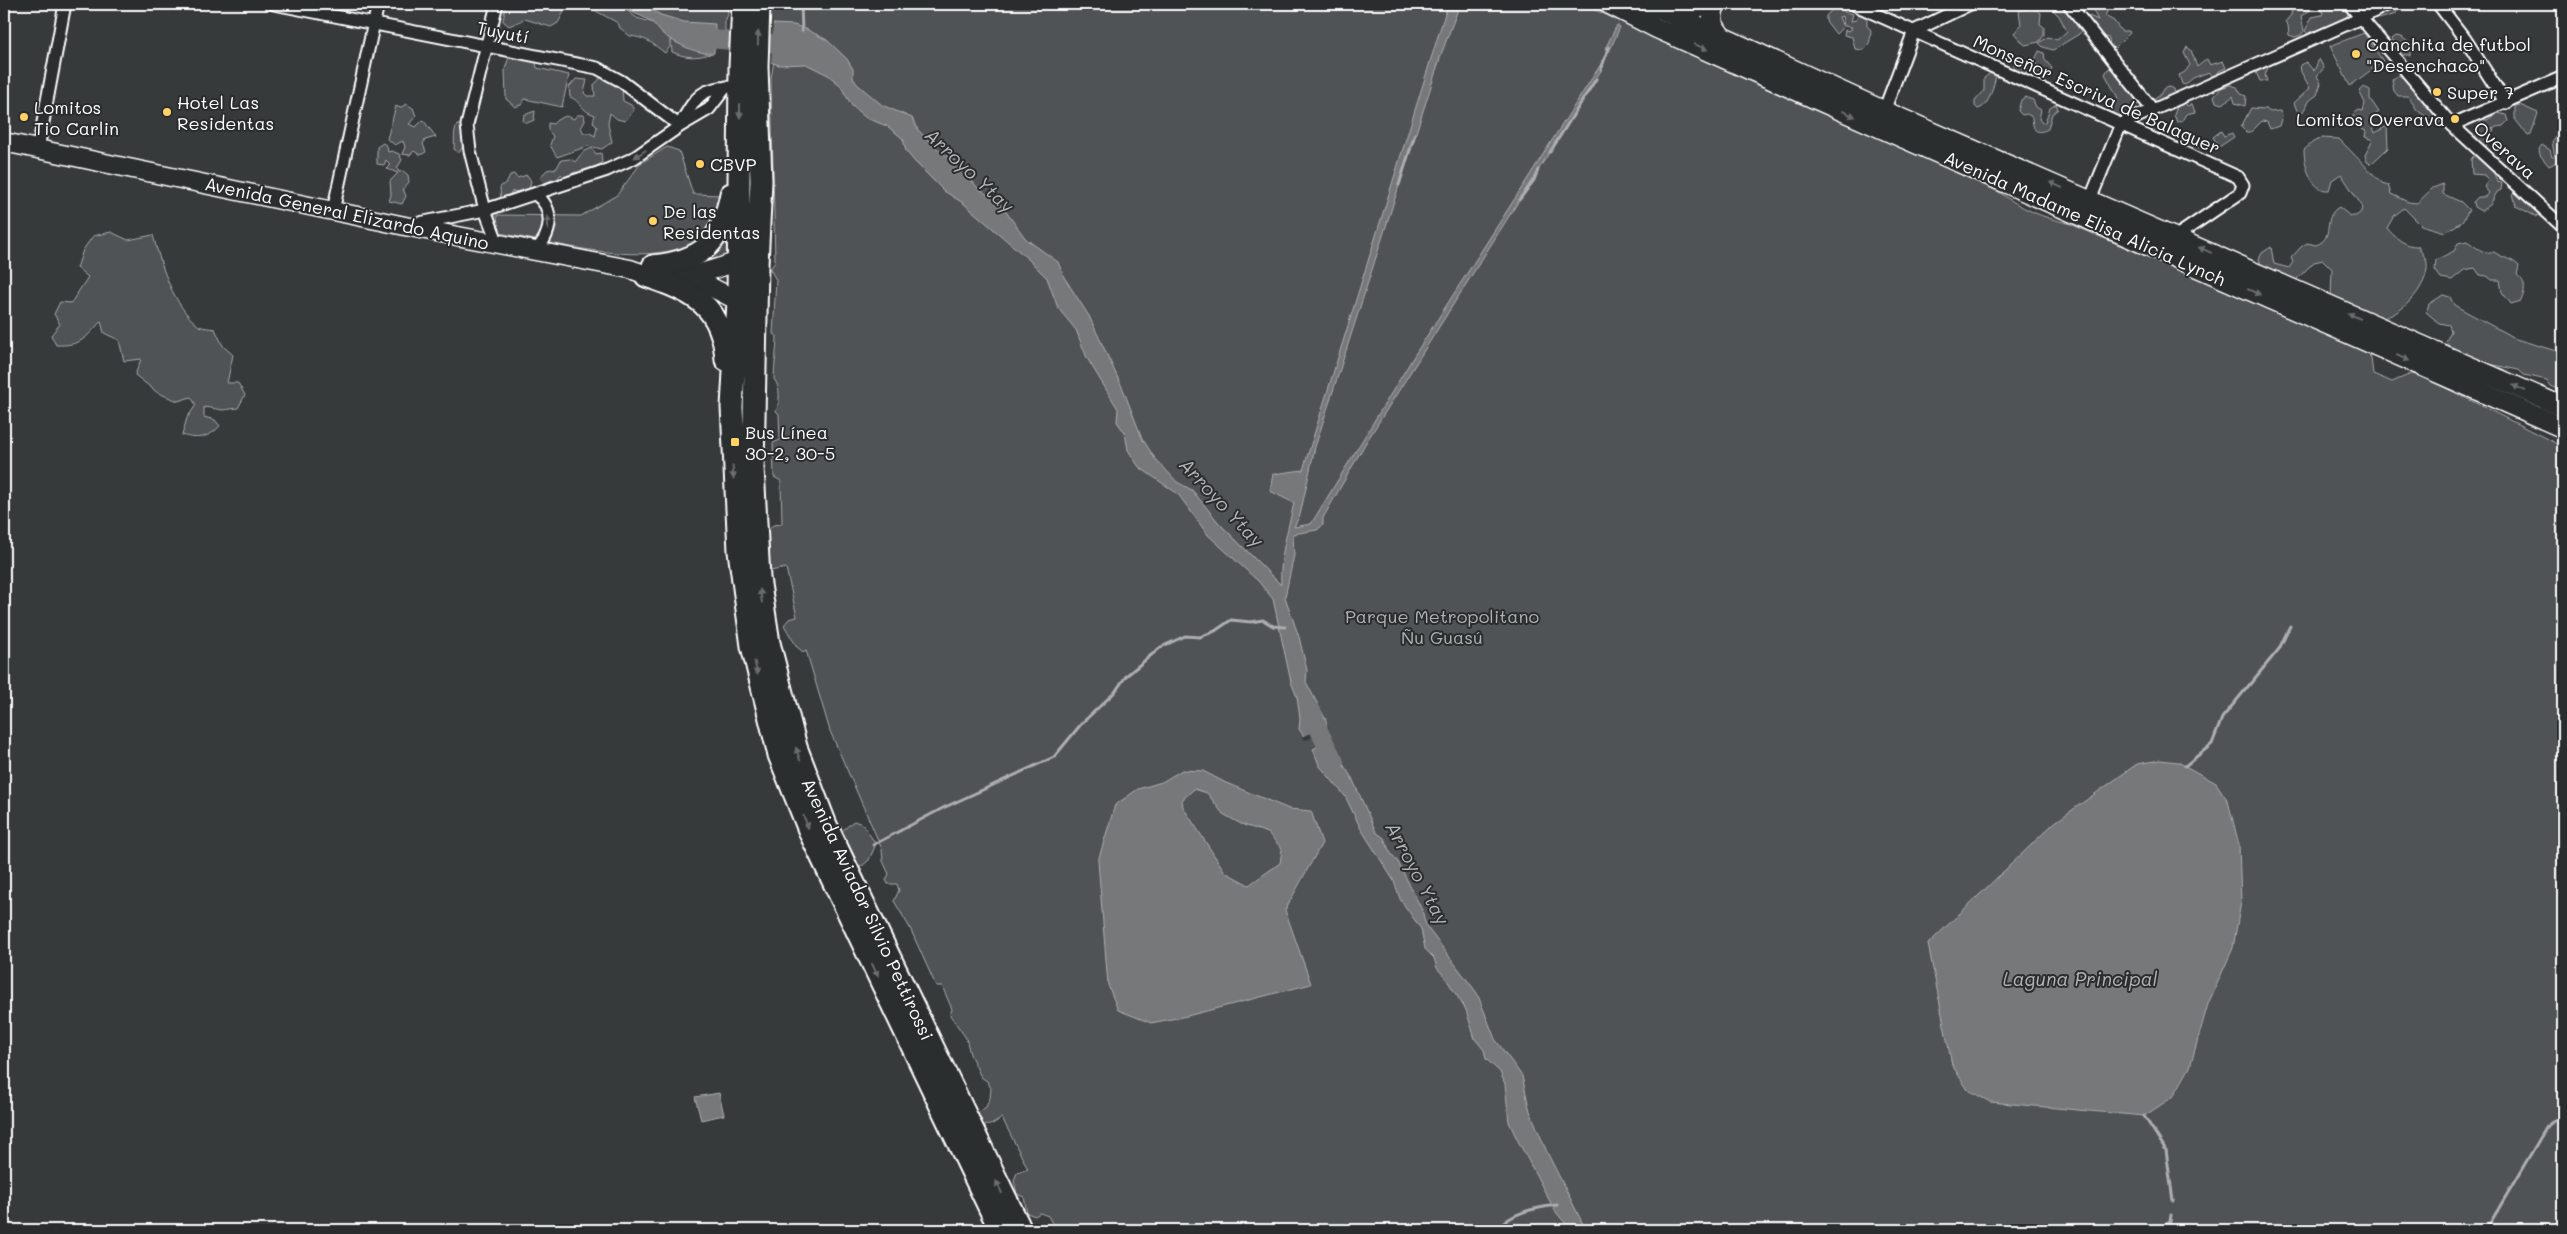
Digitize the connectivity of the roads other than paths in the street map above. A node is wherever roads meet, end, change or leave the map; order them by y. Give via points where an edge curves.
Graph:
1 (65, 4) edge
2 (274, 4) edge
3 (378, 4) edge
4 (497, 4) edge
5 (1609, 4) edge
6 (1624, 4) edge
7 (1710, 4) edge
8 (1716, 4) edge
9 (1853, 4) edge
10 (1970, 4) edge
11 (2070, 4) edge
12 (2348, 4) edge
13 (2388, 4) edge
14 (2438, 4) edge
15 (750, 7) edge
16 (1667, 9) edge
17 (2361, 18) junction
18 (372, 25) junction
19 (1914, 31) junction
20 (1723, 38) junction
21 (486, 47) junction
22 (748, 66) junction
23 (2563, 77) edge
24 (733, 87) junction
25 (2506, 103) junction
26 (2152, 109) junction
27 (1884, 111) junction
28 (2121, 124) junction
29 (2452, 125) junction
30 (680, 126) junction
31 (4, 142) edge
32 (38, 149) junction
33 (750, 157) junction
34 (535, 194) junction
35 (2090, 200) junction
36 (485, 210) junction
37 (333, 211) junction
38 (2563, 211) edge
39 (2554, 218) junction
40 (405, 226) junction
41 (2563, 227) edge
42 (2175, 238) junction
43 (498, 244) junction
44 (534, 251) junction
45 (738, 261) junction
46 (643, 270) junction
47 (691, 275) junction
48 (738, 301) junction
49 (732, 407) junction
50 (2563, 407) edge
51 (2563, 428) edge
52 (753, 468) junction
53 (1000, 1230) edge
54 (1021, 1230) edge

1 - 32 street
2 - 18 street, Tuyutí
3 - 18 street
4 - 21 street
5 -> 51 highway, Avenida Madame Elisa Alicia Lynch via 1876,126
6 - 16 highway via 1664,23
7 - 16 main road
8 - 20 highway via 1711,16
9 - 19 street, Monseñor Escriva de Balaguer
10 - 19 street
11 - 26 street
12 - 17 street, Overava
13 - 17 street
14 - 25 street
15 - 22 highway, Avenida Aviador Silvio Pettirossi
16 - 20 highway, Avenida Madame Elisa Alicia Lynch
17 - 26 street
17 - 29 street, Overava
18 - 21 street, Tuyutí
18 - 37 street
19 - 27 street
19 - 28 street, Monseñor Escriva de Balaguer
20 - 27 highway, Avenida Madame Elisa Alicia Lynch
21 - 30 street, Tuyutí via 596,68 621,81
21 - 36 street via 467,125
22 - 24 highway, Avenida Aviador Silvio Pettirossi
22 - 33 highway, Avenida Aviador Silvio Pettirossi
23 - 25 street
24 - 30 street via 709,109
24 - 30 street via 710,89 696,98
24 -> 33 highway, Avenida Aviador Silvio Pettirossi
25 - 29 street
26 - 28 street
35 -> 27 highway, Avenida Madame Elisa Alicia Lynch
28 - 35 street
28 - 42 street, Monseñor Escriva de Balaguer via 2238,176 2244,185 2240,193
29 - 39 street, Overava
30 -> 34 street via 634,158
31 - 32 main road, Avenida General Elizardo Aquino
32 - 37 main road, Avenida General Elizardo Aquino
33 - 45 highway, Avenida Aviador Silvio Pettirossi
33 - 46 highway via 716,236 688,260
33 - 52 highway, Avenida Aviador Silvio Pettirossi via 761,181
34 - 36 street
44 -> 34 street via 548,235 550,224 545,203
35 - 42 highway, Avenida Madame Elisa Alicia Lynch
36 - 40 street
36 - 43 street
37 - 40 main road, Avenida General Elizardo Aquino
38 - 39 street
39 - 41 street, Overava
40 - 43 main road, Avenida General Elizardo Aquino
50 -> 42 highway, Avenida Madame Elisa Alicia Lynch
43 - 44 main road, Avenida General Elizardo Aquino
44 - 46 main road, Avenida General Elizardo Aquino
45 - 47 main road
45 - 48 highway, Avenida Aviador Silvio Pettirossi
46 - 47 main road, Avenida General Elizardo Aquino via 670,268
46 - 49 highway via 695,295 716,319 726,351
47 - 48 main road, Avenida General Elizardo Aquino
48 - 49 highway, Avenida Aviador Silvio Pettirossi
48 - 52 highway via 748,316 749,326
49 -> 53 highway, Avenida Aviador Silvio Pettirossi via 738,551 746,612 759,682 779,755 823,862
54 -> 52 highway, Avenida Aviador Silvio Pettirossi via 843,862 805,772 785,711 769,643 759,578

